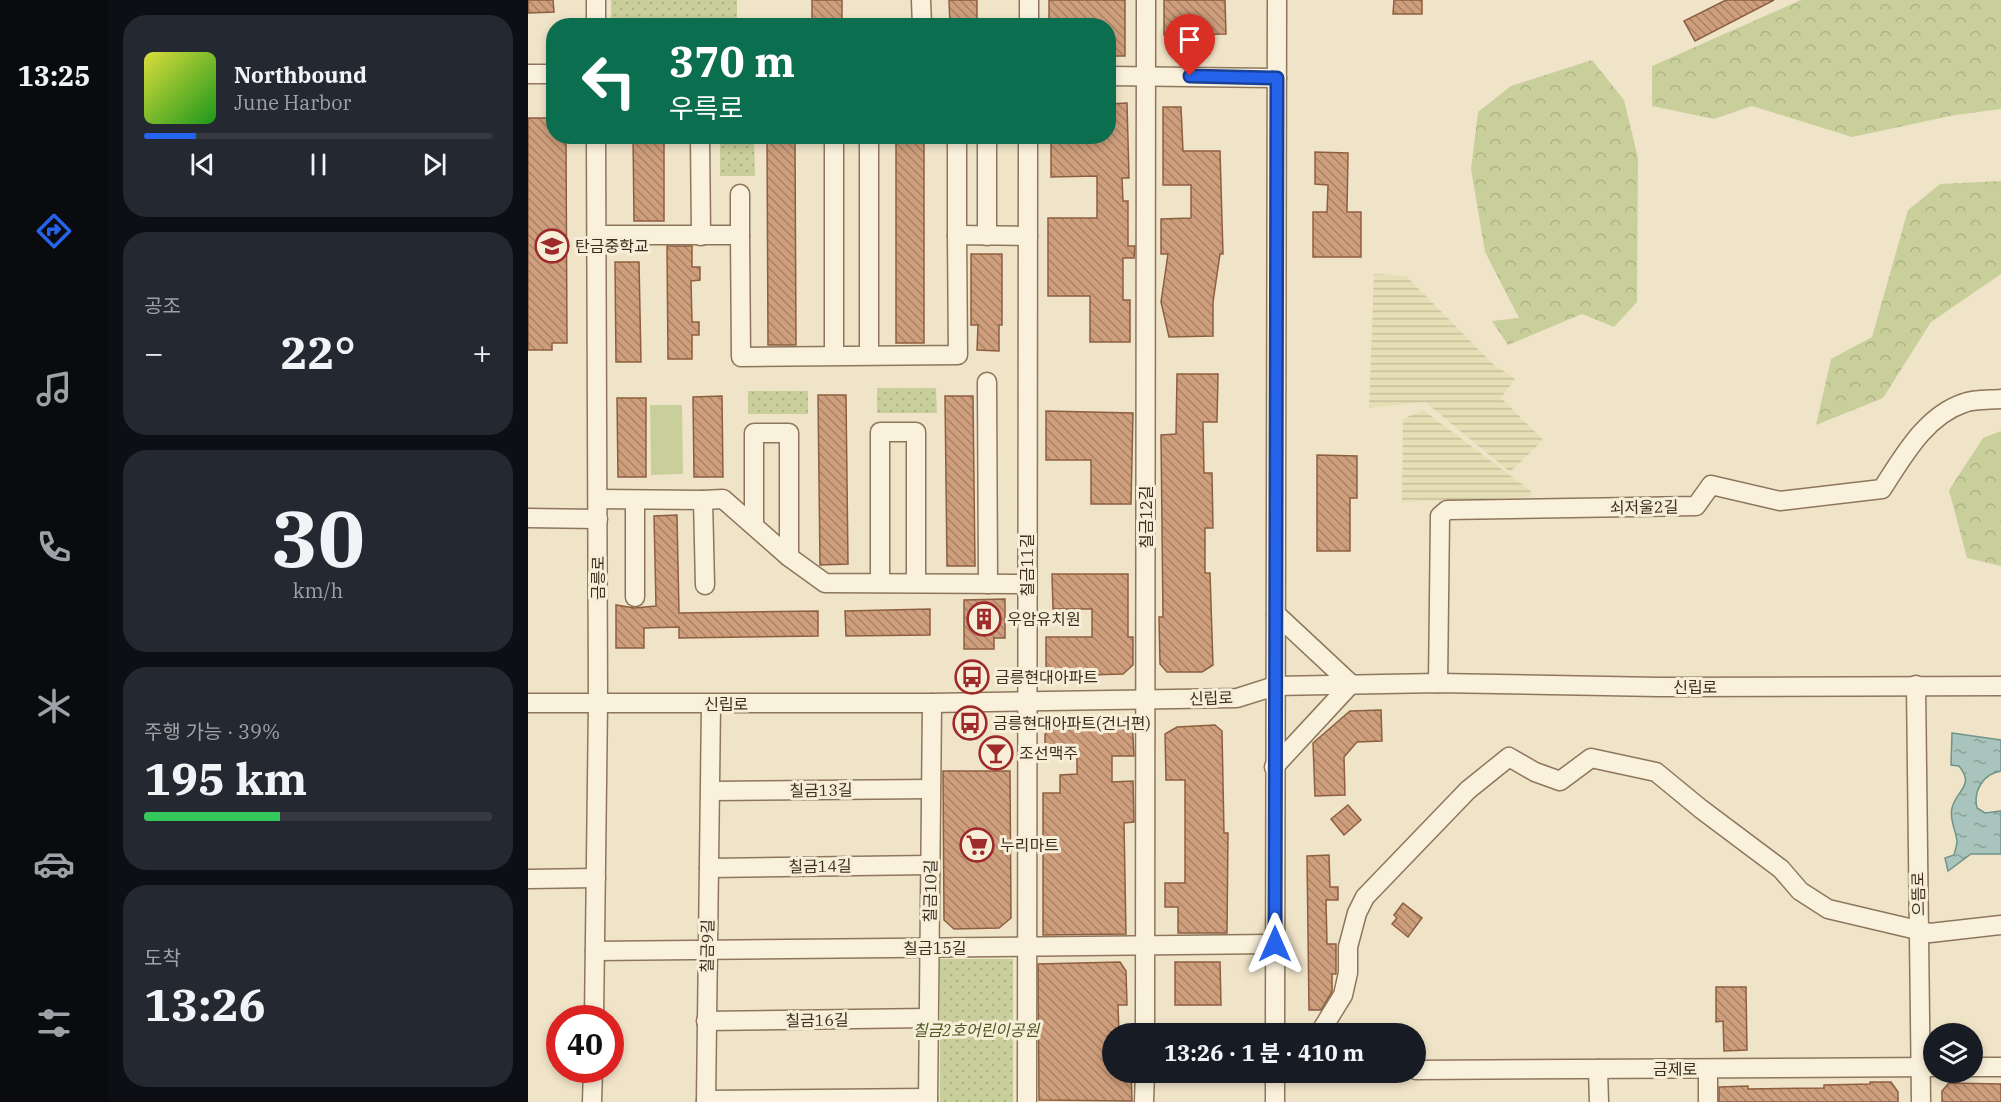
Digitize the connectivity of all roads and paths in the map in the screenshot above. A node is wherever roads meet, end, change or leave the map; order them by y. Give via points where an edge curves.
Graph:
1 (596, 0) edge
2 (921, 0) edge
3 (1029, 0) edge
4 (1146, 0) edge
5 (1277, 0) edge
6 (596, 18) edge
7 (922, 18) edge
8 (1029, 18) edge
9 (528, 74) edge
10 (546, 74) edge
11 (1147, 75) junction
12 (1116, 76) edge
13 (1277, 78) junction
14 (596, 144) edge
15 (700, 144) edge
16 (834, 144) edge
17 (869, 144) edge
18 (957, 144) edge
19 (987, 144) edge
20 (1028, 144) edge
21 (740, 194) dead end
22 (597, 235) junction
23 (740, 235) junction
24 (957, 235) junction
25 (700, 236) junction
26 (987, 236) junction
27 (1028, 236) junction
28 (869, 355) junction
29 (834, 356) junction
30 (987, 382) dead end
31 (2001, 399) edge
32 (597, 499) junction
33 (703, 500) junction
34 (635, 501) junction
35 (528, 518) edge
36 (598, 519) junction
37 (754, 525) junction
38 (789, 557) junction
39 (880, 583) junction
40 (916, 584) junction
41 (988, 584) junction
42 (1027, 584) junction
43 (705, 585) dead end
44 (635, 597) dead end
45 (1276, 614) junction
46 (1438, 682) junction
47 (1351, 684) junction
48 (1916, 685) junction
49 (1275, 686) junction
50 (2001, 686) edge
51 (1146, 700) junction
52 (1027, 702) junction
53 (528, 703) edge
54 (932, 703) junction
55 (598, 704) junction
56 (711, 704) junction
57 (1274, 767) junction
58 (931, 789) junction
59 (712, 791) junction
60 (930, 865) junction
61 (710, 868) junction
62 (596, 878) junction
63 (528, 879) edge
64 (2001, 925) edge
65 (1918, 931) junction
66 (1275, 944) junction
67 (1146, 946) junction
68 (929, 948) junction
69 (1027, 948) junction
70 (707, 950) junction
71 (595, 951) junction
72 (594, 1005) edge
73 (928, 1018) junction
74 (706, 1021) junction
75 (1145, 1023) edge
76 (1275, 1023) edge
77 (1326, 1023) edge
78 (1924, 1023) edge
79 (1923, 1067) edge
80 (1983, 1067) edge
81 (2001, 1067) edge
82 (1598, 1069) junction
83 (1708, 1069) junction
84 (1426, 1070) edge
85 (593, 1083) edge
86 (1145, 1083) edge
87 (1275, 1083) edge
88 (1924, 1083) edge
89 (928, 1100) edge
90 (706, 1101) edge
91 (592, 1102) edge
92 (1028, 1102) edge
93 (1144, 1102) edge
94 (1275, 1102) edge
95 (1599, 1102) edge
96 (1708, 1102) edge
97 (1921, 1102) edge

1 - 6 street
2 - 7 street
3 - 8 street
4 - 11 street, 칠금12길
5 - 13 street
9 - 10 street
11 - 12 street
11 - 13 street
11 - 51 street, 칠금12길
13 - 45 street
14 - 22 street, 금릉로
15 - 25 street
16 - 29 street
17 - 28 street
18 - 24 street
19 - 26 street
20 - 27 street, 칠금11길
21 - 23 street
22 - 25 street
22 - 32 street, 금릉로
23 - 25 street
23 - 29 street via 741,357
24 - 26 street
24 - 28 street via 958,355
26 - 27 street
27 - 42 street, 칠금11길
28 - 29 street
30 - 41 street
31 - 46 street, 쇠저울2길 via 1964,403 1940,416 1918,435 1881,489 1780,501 1711,484 1696,506 1447,510 1440,516
32 - 34 street
32 - 36 street, 금릉로
33 - 34 street
33 - 37 street via 723,500
33 - 43 street
34 - 44 street
35 - 36 street
36 - 55 street, 금릉로
37 - 38 street
37 - 38 street via 754,433 789,433
38 - 39 street via 825,583
39 - 40 street
39 - 40 street via 880,432 916,432
40 - 41 street
41 - 42 street
42 - 52 street, 칠금11길
45 - 47 street
45 - 49 street
46 - 47 street, 신립로
46 - 48 street, 신립로 via 1659,687
47 - 49 street, 신립로
47 - 57 street
48 - 50 street, 신립로
48 - 65 street, 으뜸로
49 - 51 street, 신립로 via 1237,698
49 - 57 street
51 - 52 street, 신립로
51 - 67 street, 칠금12길
52 - 54 street, 신립로
52 - 69 street, 칠금11길
53 - 55 street, 신립로
54 - 56 street, 신립로
54 - 58 street, 칠금10길
55 - 56 street, 신립로
55 - 62 street, 금릉로
56 - 59 street, 칠금9길
57 - 66 street
58 - 59 street, 칠금13길
58 - 60 street, 칠금10길
59 - 61 street, 칠금9길
60 - 61 street, 칠금14길
60 - 68 street, 칠금10길
61 - 70 street, 칠금9길
62 - 63 street
62 - 71 street, 금릉로
64 - 65 street
65 - 77 street via 1828,909 1800,891 1781,869 1656,772 1590,758 1560,781 1509,757 1468,790 1365,897 1348,947 1343,995
65 - 78 street, 으뜸로
66 - 67 street, 칠금15길
66 - 76 street
67 - 69 street, 칠금15길
67 - 75 street, 칠금12길
68 - 69 street, 칠금15길
68 - 70 street, 칠금15길
68 - 73 street, 칠금10길
69 - 92 street, 칠금11길
70 - 71 street, 칠금15길
70 - 74 street, 칠금9길
71 - 72 street, 금릉로
73 - 74 street, 칠금16길
73 - 89 street, 칠금10길
74 - 90 street, 칠금9길
79 - 83 street, 금제로
80 - 81 street
82 - 83 street, 금제로
82 - 84 street, 금제로
82 - 95 street
83 - 96 street
85 - 91 street
86 - 93 street
87 - 94 street
88 - 97 street, 으뜸로
89 - 90 street

